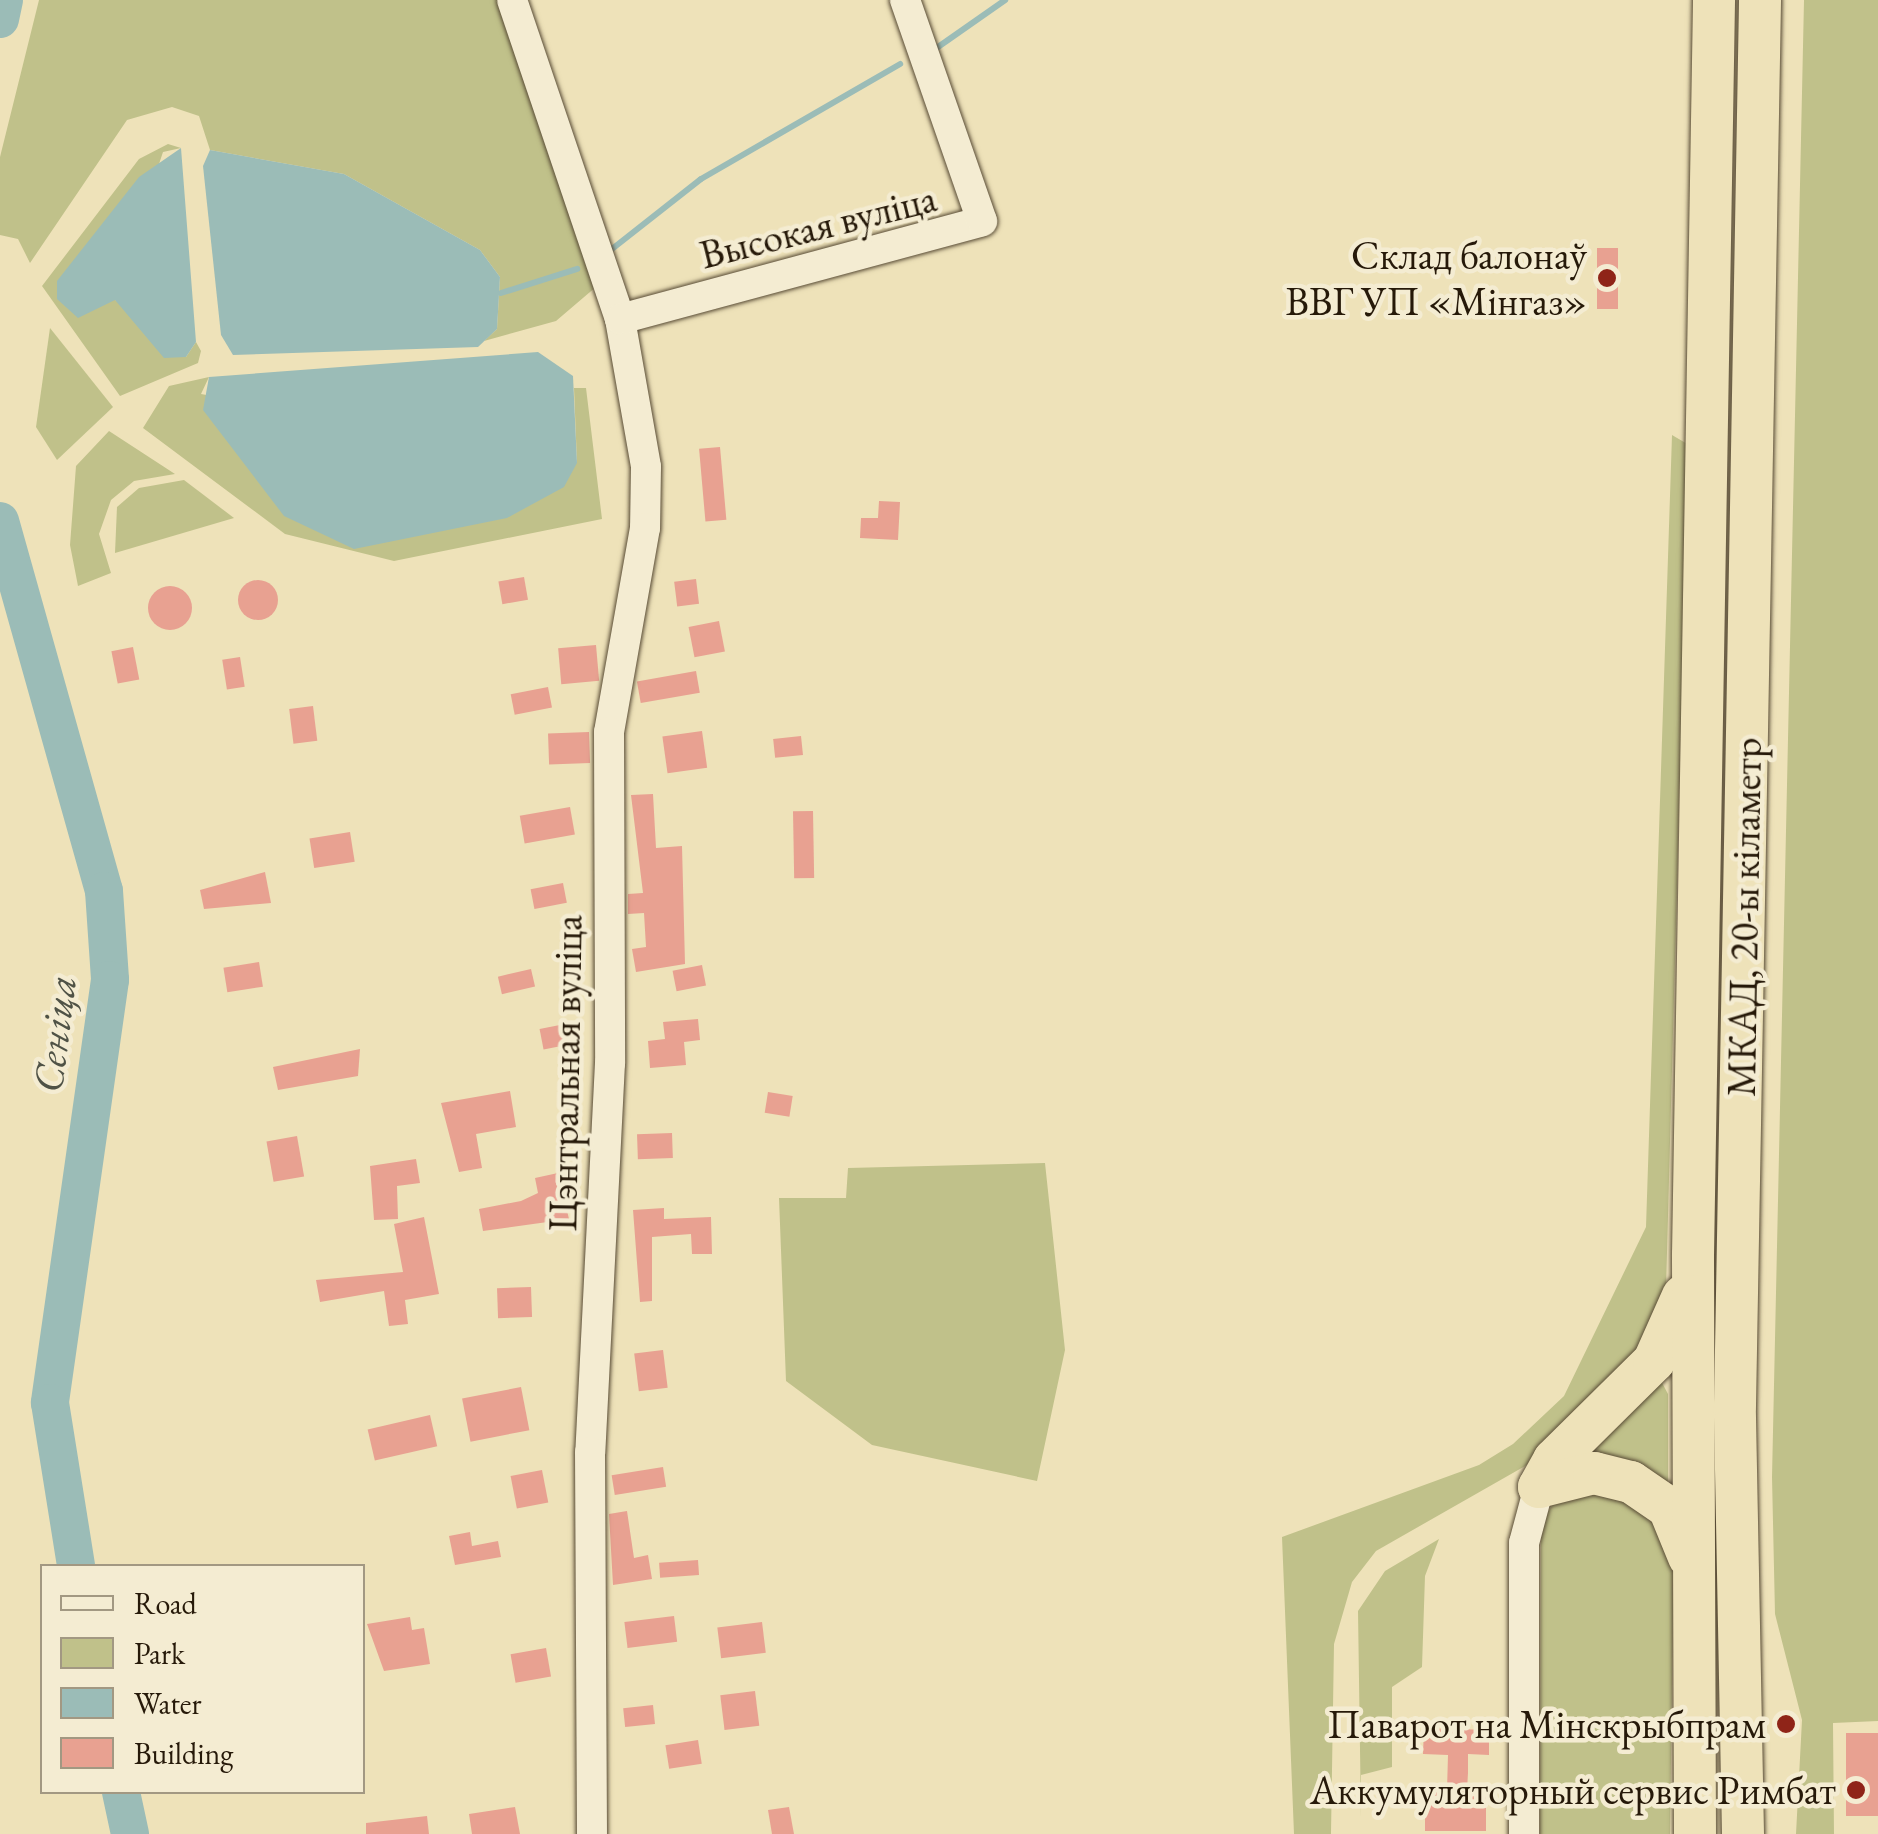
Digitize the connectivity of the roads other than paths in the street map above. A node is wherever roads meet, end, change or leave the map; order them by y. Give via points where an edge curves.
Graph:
1 (512, 0) edge
2 (905, 0) edge
3 (1714, 0) edge
4 (1760, 0) edge
5 (620, 319) junction
6 (1693, 1255) junction
7 (1538, 1487) junction
8 (1694, 1570) junction
9 (592, 1834) edge
10 (1524, 1834) edge
11 (1695, 1834) edge
12 (1744, 1834) edge

1 - 5 street, Цэнтральная вуліца
2 - 5 street, Высокая вуліца via 982,221
3 - 6 highway, МКАД, 20-ы кіламетр
4 - 12 highway, МКАД, 20-ы кіламетр via 1735,1406
5 - 9 street, Цэнтральная вуліца via 646,467 645,528 609,732 610,1063 590,1452
6 - 7 highway via 1676,1330
6 - 8 highway, МКАД, 20-ы кіламетр
7 - 8 highway via 1594,1473 1631,1482 1669,1508
7 - 10 street via 1524,1543
8 - 11 highway, МКАД, 20-ы кіламетр

